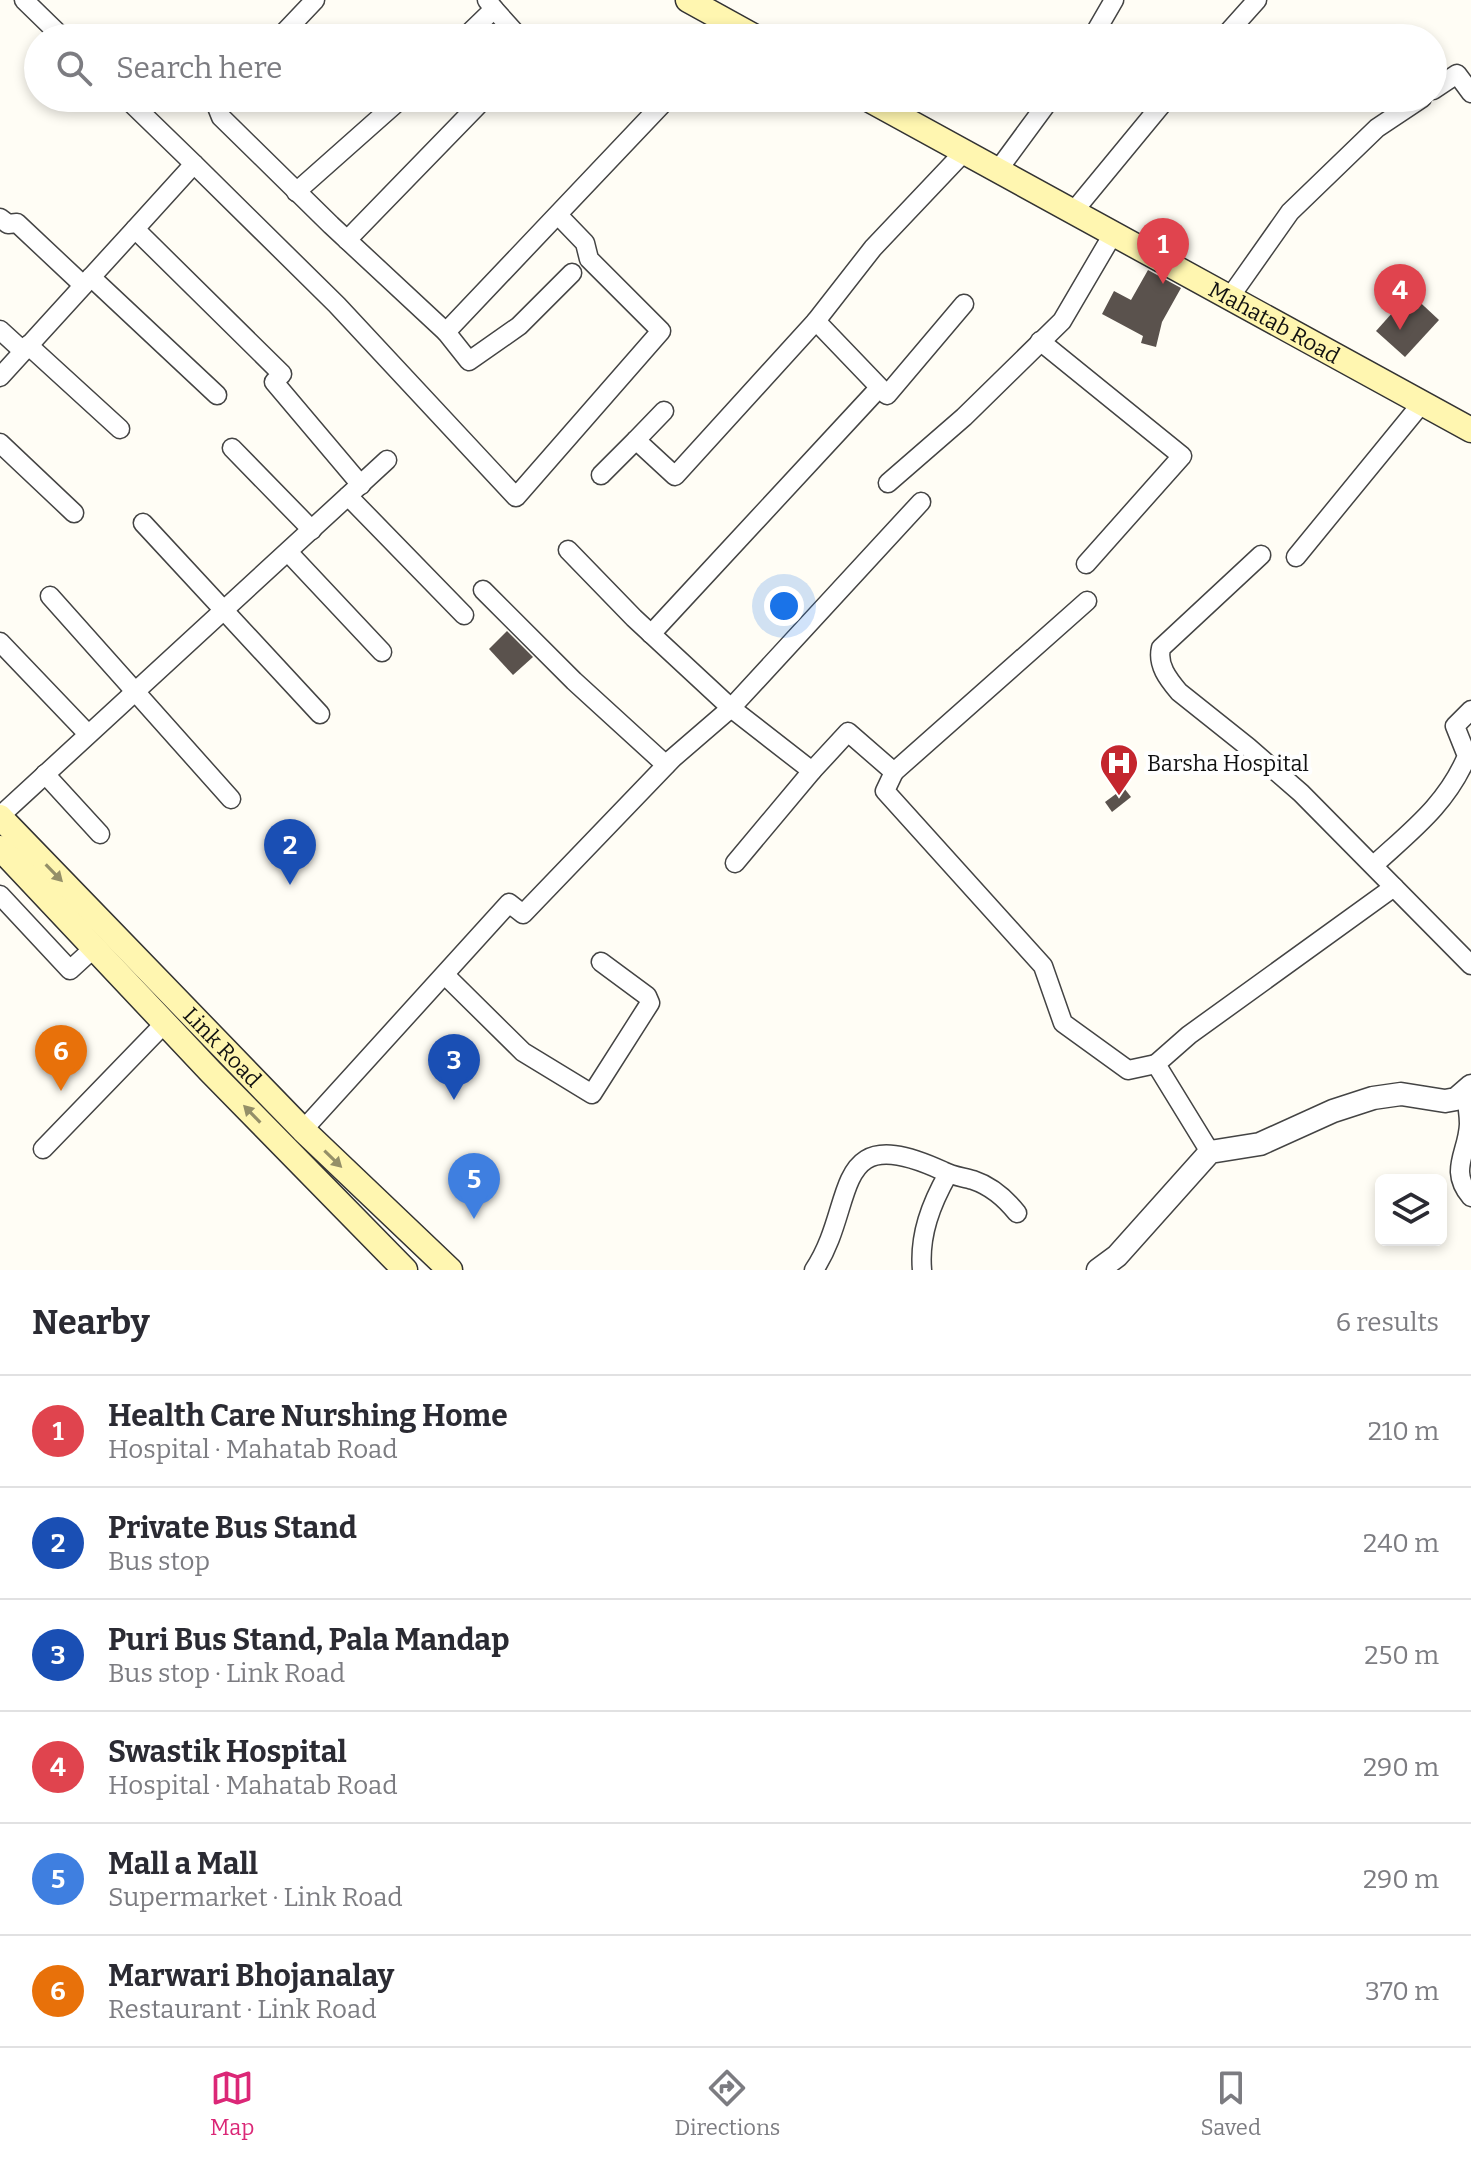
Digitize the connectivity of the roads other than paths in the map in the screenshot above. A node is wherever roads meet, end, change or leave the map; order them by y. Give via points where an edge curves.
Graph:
1 (24, 0) edge
2 (315, 0) edge
3 (1114, 0) edge
4 (1257, 0) edge
5 (698, 2) edge
6 (491, 4) edge
7 (49, 24) edge
8 (292, 24) edge
9 (475, 24) edge
10 (508, 24) edge
11 (714, 24) edge
12 (1100, 24) edge
13 (1237, 24) edge
14 (1447, 81) edge
15 (1471, 93) edge
16 (140, 112) edge
17 (217, 112) edge
18 (386, 112) edge
19 (471, 112) edge
20 (655, 112) edge
21 (891, 112) edge
22 (1041, 112) edge
23 (1155, 112) edge
24 (1401, 112) edge
25 (964, 152) junction
26 (194, 164) junction
27 (998, 170) junction
28 (296, 192) junction
29 (1073, 212) junction
30 (558, 215) junction
31 (0, 218) edge
32 (135, 229) junction
33 (1113, 234) junction
34 (347, 240) junction
35 (572, 273) dead end
36 (87, 281) junction
37 (1230, 297) junction
38 (964, 304) dead end
39 (816, 321) junction
40 (0, 330) edge
41 (446, 332) junction
42 (1040, 341) junction
43 (26, 348) junction
44 (0, 377) edge
45 (879, 388) junction
46 (217, 395) dead end
47 (1422, 403) junction
48 (664, 411) dead end
49 (120, 429) dead end
50 (1471, 430) edge
51 (636, 440) junction
52 (0, 443) edge
53 (232, 448) dead end
54 (387, 460) dead end
55 (601, 475) dead end
56 (888, 483) dead end
57 (354, 490) junction
58 (921, 502) dead end
59 (74, 513) dead end
60 (143, 523) dead end
61 (312, 530) junction
62 (568, 550) dead end
63 (288, 552) junction
64 (1261, 555) dead end
65 (1296, 557) dead end
66 (1086, 564) dead end
67 (483, 590) dead end
68 (50, 596) dead end
69 (1087, 601) dead end
70 (223, 611) junction
71 (464, 615) dead end
72 (651, 634) junction
73 (0, 642) edge
74 (382, 652) dead end
75 (135, 692) junction
76 (731, 708) junction
77 (1471, 710) edge
78 (320, 714) dead end
79 (88, 734) junction
80 (666, 765) junction
81 (812, 771) junction
82 (894, 772) junction
83 (45, 774) junction
84 (231, 799) dead end
85 (0, 816) edge
86 (100, 834) dead end
87 (0, 848) edge
88 (735, 863) dead end
89 (1374, 865) junction
90 (1394, 887) junction
91 (0, 895) edge
92 (94, 948) junction
93 (601, 962) dead end
94 (1471, 965) edge
95 (445, 975) junction
96 (165, 1023) junction
97 (1156, 1064) junction
98 (1468, 1088) edge
99 (303, 1130) junction
100 (43, 1149) dead end
101 (1210, 1152) junction
102 (948, 1174) junction
103 (1471, 1197) edge
104 (1017, 1213) dead end
105 (405, 1270) edge
106 (450, 1270) edge
107 (814, 1270) edge
108 (922, 1270) edge
109 (1098, 1270) edge

1 - 7 street
2 - 8 street
3 - 12 street
4 - 13 street
5 - 11 main road
6 - 9 street
6 - 10 street
14 - 15 street via 1457,74
16 - 26 street
17 - 28 street
18 - 28 street
19 - 34 street
20 - 30 street
21 - 25 main road, Mahatab Road
22 - 27 street
23 - 29 street
24 - 37 street via 1377,128 1290,212
25 - 27 main road, Mahatab Road
25 - 39 street via 873,248
26 - 30 street via 337,305 516,497 661,331 589,259 585,243
26 - 32 street
27 - 29 main road, Mahatab Road
28 - 34 street
29 - 33 main road, Mahatab Road
30 - 41 street
31 - 36 street via 17,223
32 - 36 street
32 - 57 street via 282,374 274,382
33 - 37 main road, Mahatab Road
33 - 42 street via 1062,321
34 - 41 street
35 - 41 street via 519,326 469,361
36 - 43 street
36 - 46 street
37 - 47 main road, Mahatab Road
38 - 45 street via 887,395
39 - 45 street
39 - 51 street via 675,476
40 - 43 street
42 - 56 street
42 - 66 street via 1182,456
43 - 44 street
43 - 49 street
45 - 72 street
47 - 50 main road, Mahatab Road
47 - 65 street
48 - 51 street
51 - 55 street
52 - 59 street
53 - 61 street
54 - 57 street
57 - 61 street
57 - 71 street
58 - 76 street
60 - 70 street
61 - 63 street
62 - 72 street
63 - 70 street
63 - 74 street
64 - 89 street via 1161,648 1159,659 1179,692 1301,793
67 - 80 street
68 - 75 street
69 - 82 street
70 - 75 street
70 - 78 street
72 - 76 street
73 - 79 street
75 - 79 street
75 - 84 street
76 - 80 street
76 - 81 street
77 - 89 street via 1455,726 1467,756 1456,782 1432,812
79 - 83 street
80 - 95 street via 523,914 509,903
81 - 82 street via 848,732
81 - 88 street
82 - 97 street via 885,791 1043,966 1063,1023 1128,1070
83 - 85 street
83 - 86 street
85 -> 99 main road, Link Road
87 - 92 main road, Link Road
89 - 90 street
90 - 94 street
90 - 97 street
91 - 92 street via 70,970
92 - 96 main road, Link Road
93 - 95 street via 650,1003 592,1094 523,1052
95 - 99 street
96 - 100 street
105 -> 96 main road, Link Road
97 - 101 street
98 - 101 street via 1445,1101 1401,1094 1373,1098 1260,1144
98 - 103 street via 1469,1125 1459,1167
99 -> 106 main road, Link Road
101 - 109 street via 1117,1256
102 - 104 street via 976,1181 1004,1197
102 - 107 street via 899,1155 875,1154 859,1164 846,1183 831,1240
102 - 108 street via 925,1225

